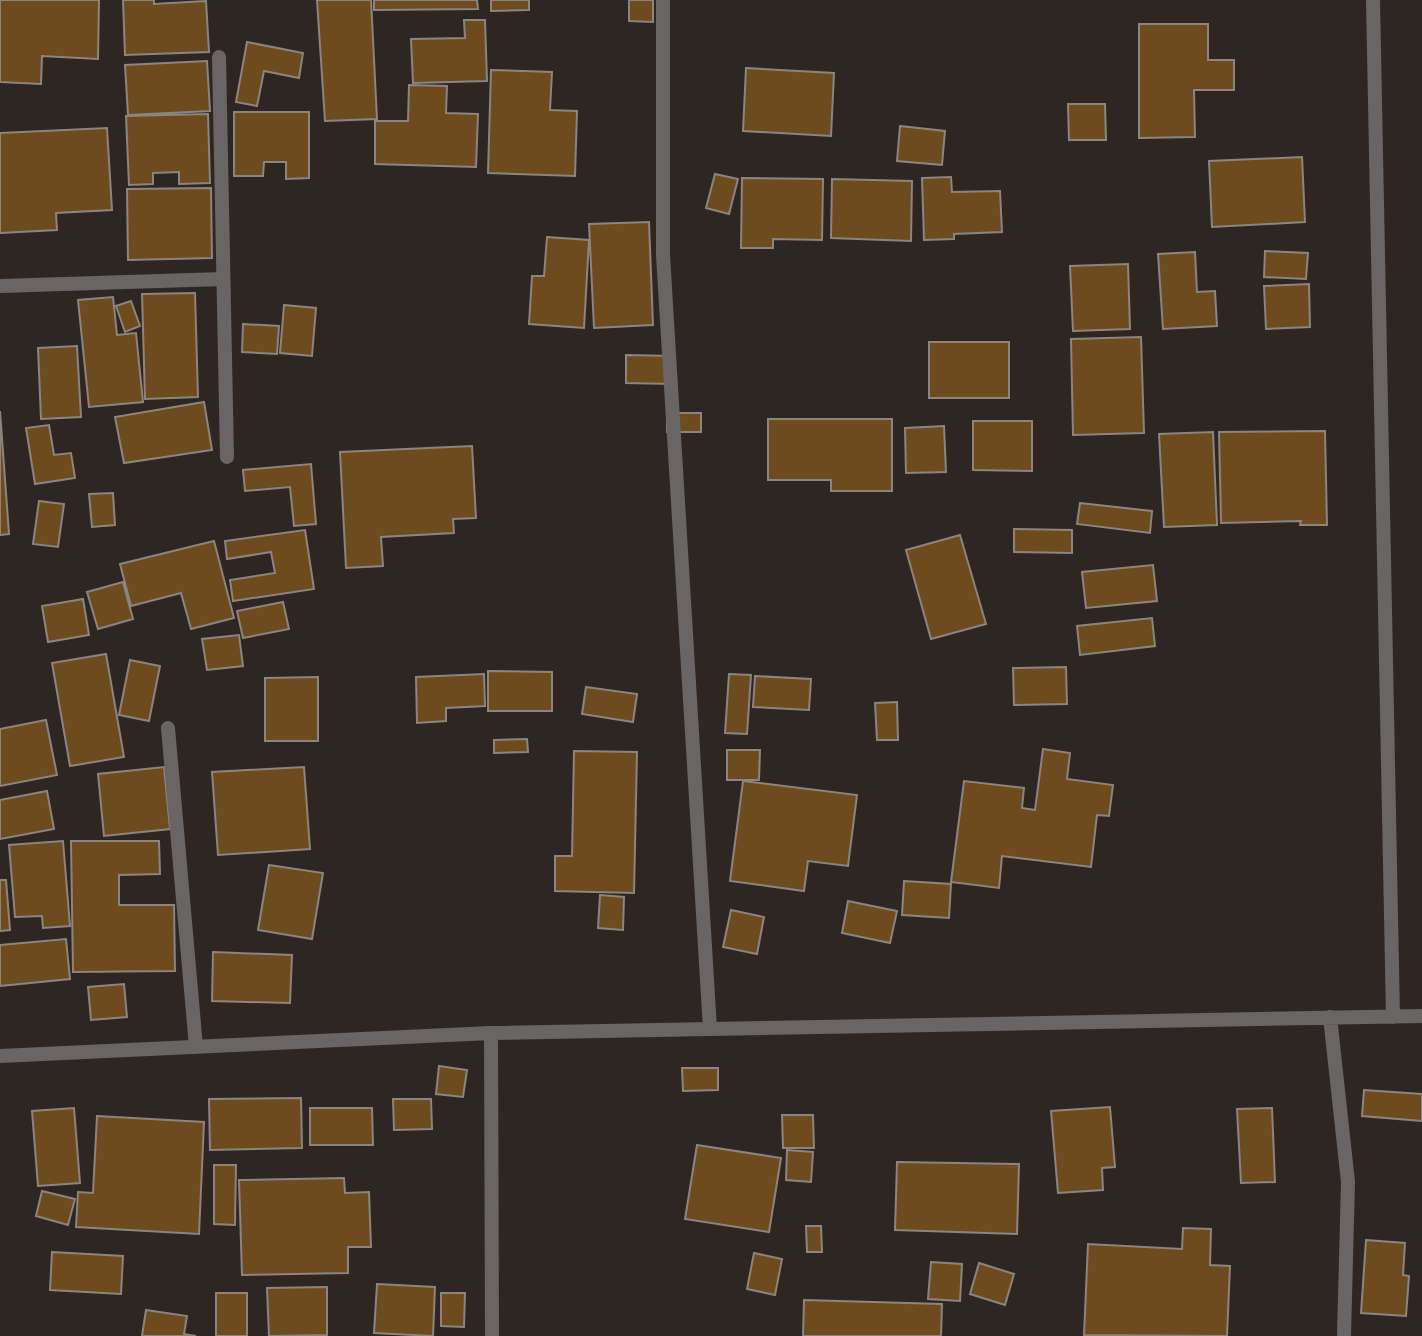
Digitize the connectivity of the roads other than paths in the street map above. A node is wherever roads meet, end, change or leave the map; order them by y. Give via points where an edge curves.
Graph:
1 (663, 0) edge
2 (1373, 0) edge
3 (219, 57) dead end
4 (223, 279) junction
5 (0, 286) edge
6 (227, 457) dead end
7 (168, 728) dead end
8 (1422, 1016) edge
9 (1330, 1017) junction
10 (1393, 1017) junction
11 (710, 1029) junction
12 (491, 1033) junction
13 (196, 1047) junction
14 (0, 1056) edge
15 (492, 1336) edge
16 (1344, 1336) edge

1 - 11 street via 663,255
2 - 10 street
3 - 4 street
4 - 5 street
4 - 6 street
7 - 13 street
8 - 10 street
9 - 10 street
9 - 11 street
9 - 16 street via 1348,1182
11 - 12 street
12 - 13 street
12 - 15 street
13 - 14 street

